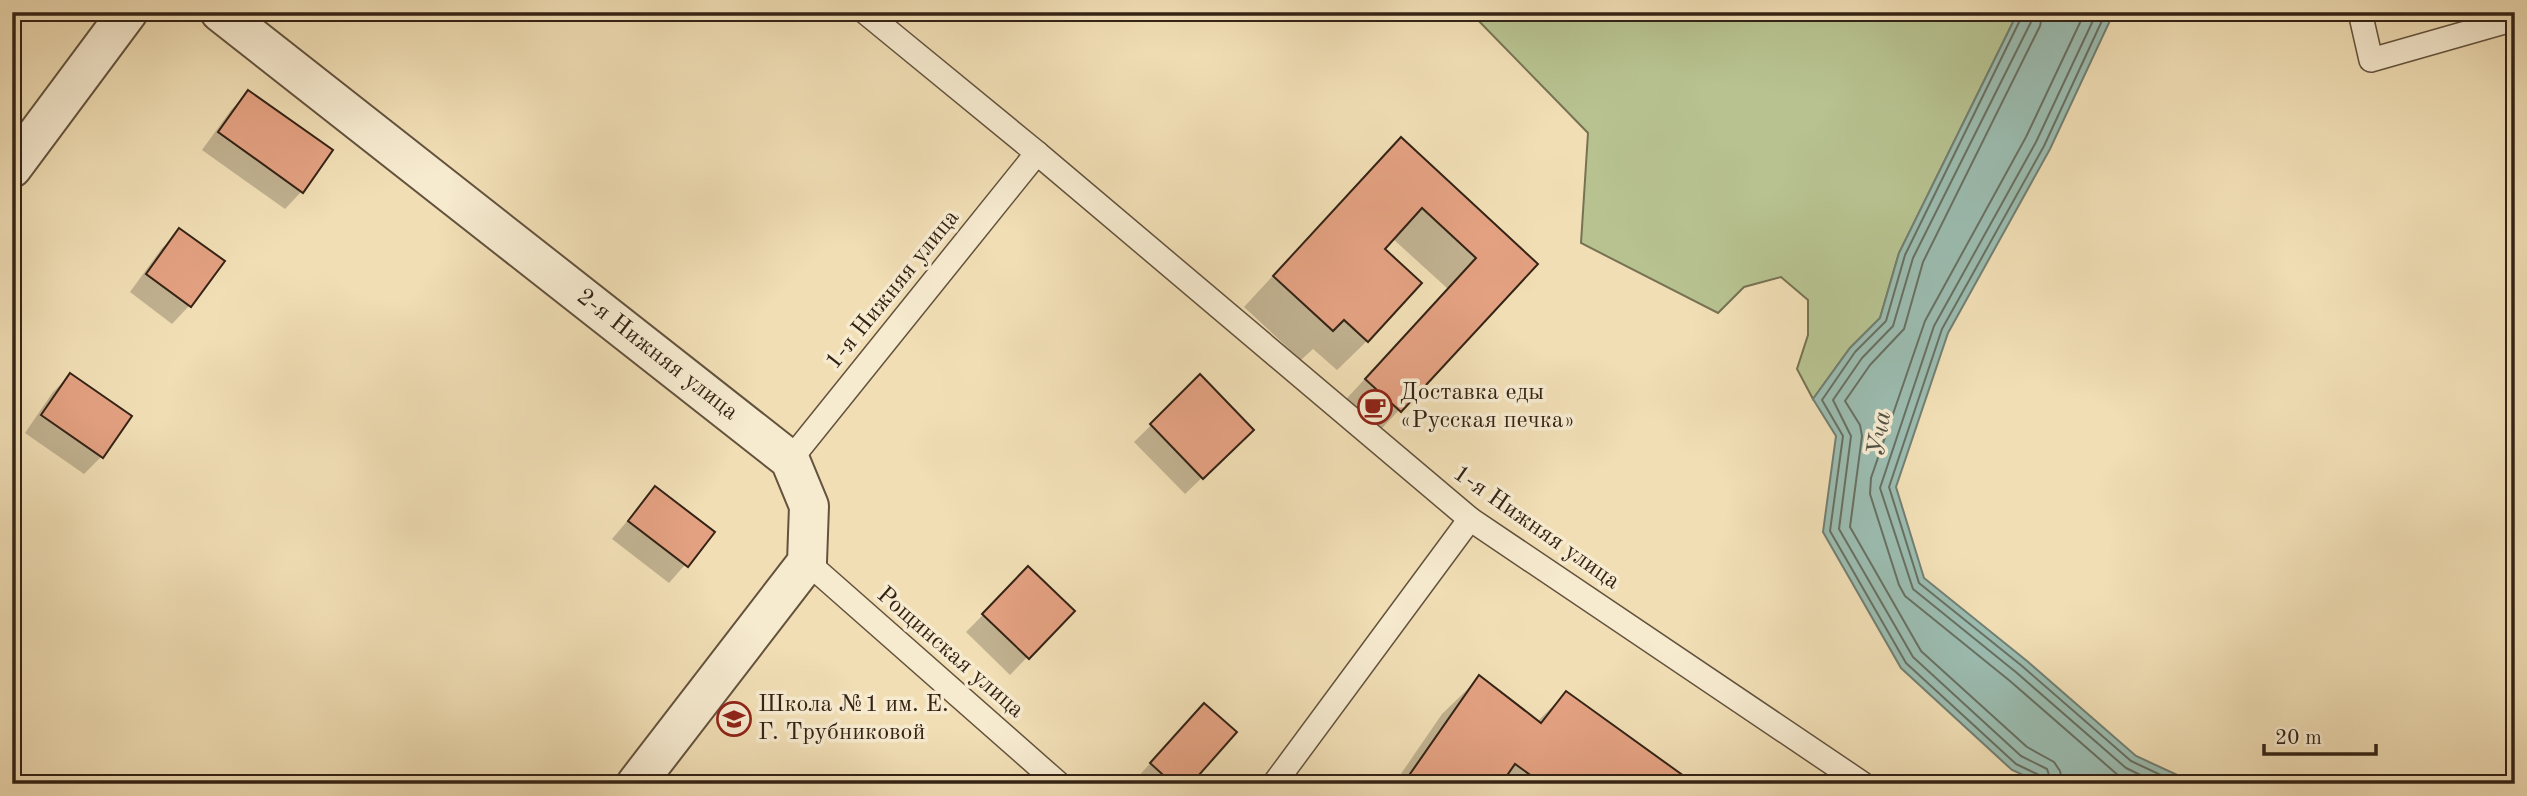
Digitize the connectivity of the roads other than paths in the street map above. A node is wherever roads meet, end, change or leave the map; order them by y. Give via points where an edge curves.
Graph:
1 (128, 12) edge
2 (220, 12) edge
3 (864, 12) edge
4 (2360, 12) edge
5 (2515, 19) edge
6 (1037, 153) junction
7 (12, 168) edge
8 (790, 460) junction
9 (1470, 519) junction
10 (807, 562) junction
11 (636, 784) edge
12 (1059, 784) edge
13 (1274, 784) edge
14 (1863, 784) edge

1 - 7 street
2 - 8 street, 2-я Нижняя улица
3 - 6 lane, 1-я Нижняя улица
4 - 5 lane via 2371,60
6 - 8 lane, 1-я Нижняя улица
6 - 9 lane, 1-я Нижняя улица
8 - 10 street, 2-я Нижняя улица via 809,506
9 - 13 lane
9 - 14 lane, 1-я Нижняя улица
10 - 11 street
10 - 12 lane, Рощинская улица

